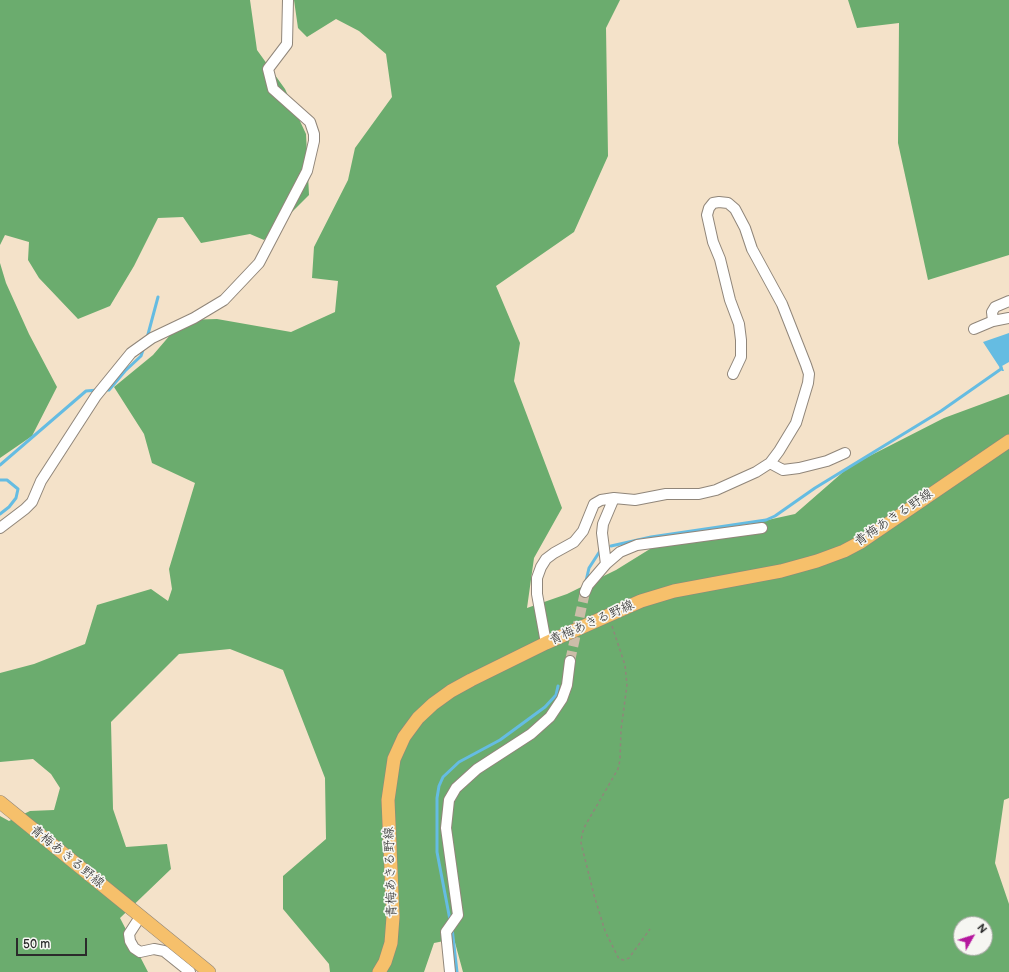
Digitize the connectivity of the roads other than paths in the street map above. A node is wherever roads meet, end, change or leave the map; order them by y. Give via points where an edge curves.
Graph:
1 (288, 0) edge
2 (1009, 301) edge
3 (1009, 318) edge
4 (993, 321) junction
5 (974, 329) dead end
6 (733, 374) dead end
7 (1009, 440) edge
8 (844, 453) dead end
9 (770, 463) junction
10 (614, 498) junction
11 (0, 528) edge
12 (762, 528) dead end
13 (606, 564) junction
14 (585, 592) tunnel mouth
15 (546, 643) junction
16 (570, 661) tunnel mouth
17 (0, 802) edge
18 (140, 917) junction
19 (190, 972) edge
20 (209, 972) edge
21 (379, 972) edge
22 (450, 972) edge

1 - 11 street via 287,44 268,69 273,89 310,122 314,140 306,171 259,262 224,300 139,346 96,396 41,481 32,502
2 - 4 street via 995,307 992,312
3 - 4 street
4 - 5 street
6 - 9 street via 741,357 739,324 713,242 707,214 713,203 719,202 728,203 735,209 745,228 752,249 782,304 809,374 796,423
7 - 15 main road, 青梅あきる野線 via 844,551 781,571 674,591 642,601
8 - 9 street via 827,461 799,468 783,470
9 - 10 street via 756,472 704,493 666,494 635,500
10 - 13 street via 603,524
10 - 15 street via 594,504 583,531 574,542 554,553 541,567 537,578 538,594
12 - 13 street via 637,545 620,552
13 - 14 street
15 - 21 main road, 青梅あきる野線 via 451,691 418,718 404,737 394,759 388,800 393,917 391,943
16 - 22 street via 567,685 562,699 550,717 531,734 473,772 456,788 449,800 446,828 458,906 458,915 446,932
17 - 18 main road, 青梅あきる野線
18 - 19 street via 129,934 134,948 140,952 154,949 164,951
18 - 20 main road, 青梅あきる野線

